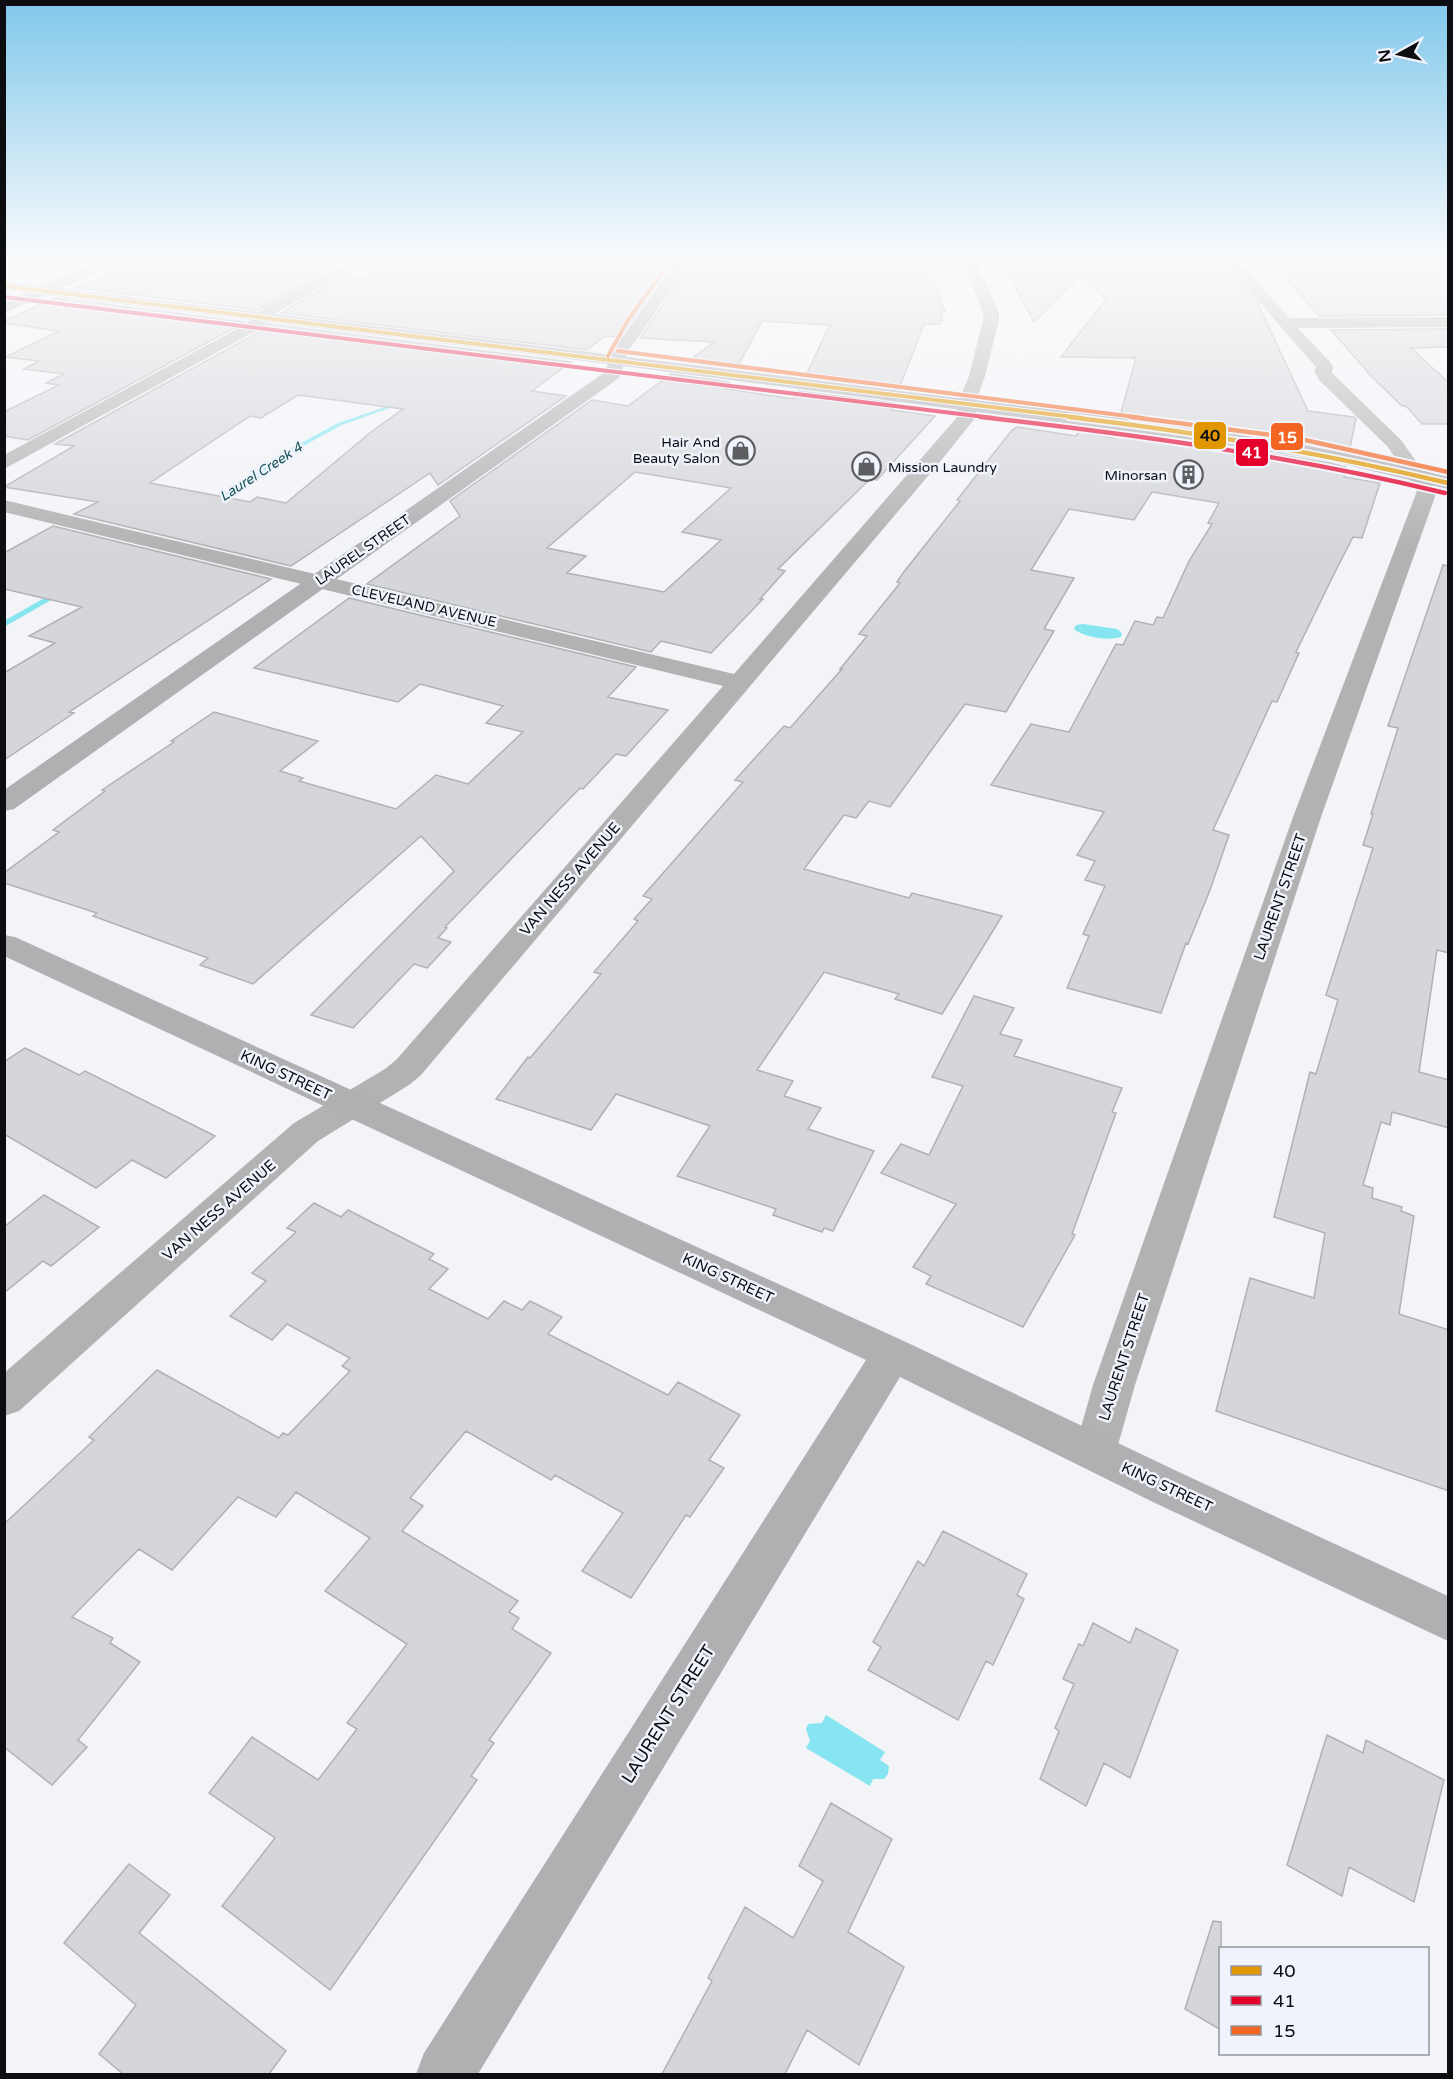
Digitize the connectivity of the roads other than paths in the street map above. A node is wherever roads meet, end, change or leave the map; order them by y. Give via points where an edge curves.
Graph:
1 (194, 359) edge
2 (601, 359) edge
3 (981, 359) edge
4 (1315, 359) edge
5 (617, 361) junction
6 (966, 405) junction
7 (4, 463) edge
8 (1418, 474) junction
9 (1449, 483) edge
10 (4, 506) edge
11 (317, 582) junction
12 (738, 682) junction
13 (4, 803) edge
14 (4, 944) edge
15 (352, 1105) junction
16 (892, 1354) junction
17 (4, 1399) edge
18 (1095, 1452) junction
19 (1449, 1619) edge
20 (445, 2074) edge

1 - 7 street
2 - 5 highway
3 - 6 street, VAN NESS AVENUE
4 - 8 street, LAURENT STREET via 1385,431
5 - 6 highway
5 - 11 street, LAUREL STREET via 613,374
6 - 8 highway via 1295,448
6 - 12 street, VAN NESS AVENUE via 967,417
8 - 9 highway
8 - 18 street, LAURENT STREET via 1427,491 1303,829 1114,1384
10 - 11 street, CLEVELAND AVENUE
11 - 12 street, CLEVELAND AVENUE
11 - 13 street, LAUREL STREET
12 - 15 street, VAN NESS AVENUE via 410,1067
14 - 15 street, KING STREET
15 - 16 street, KING STREET
15 - 17 street, VAN NESS AVENUE via 306,1132
16 - 18 street, KING STREET
16 - 20 street, LAURENT STREET
18 - 19 street, KING STREET

